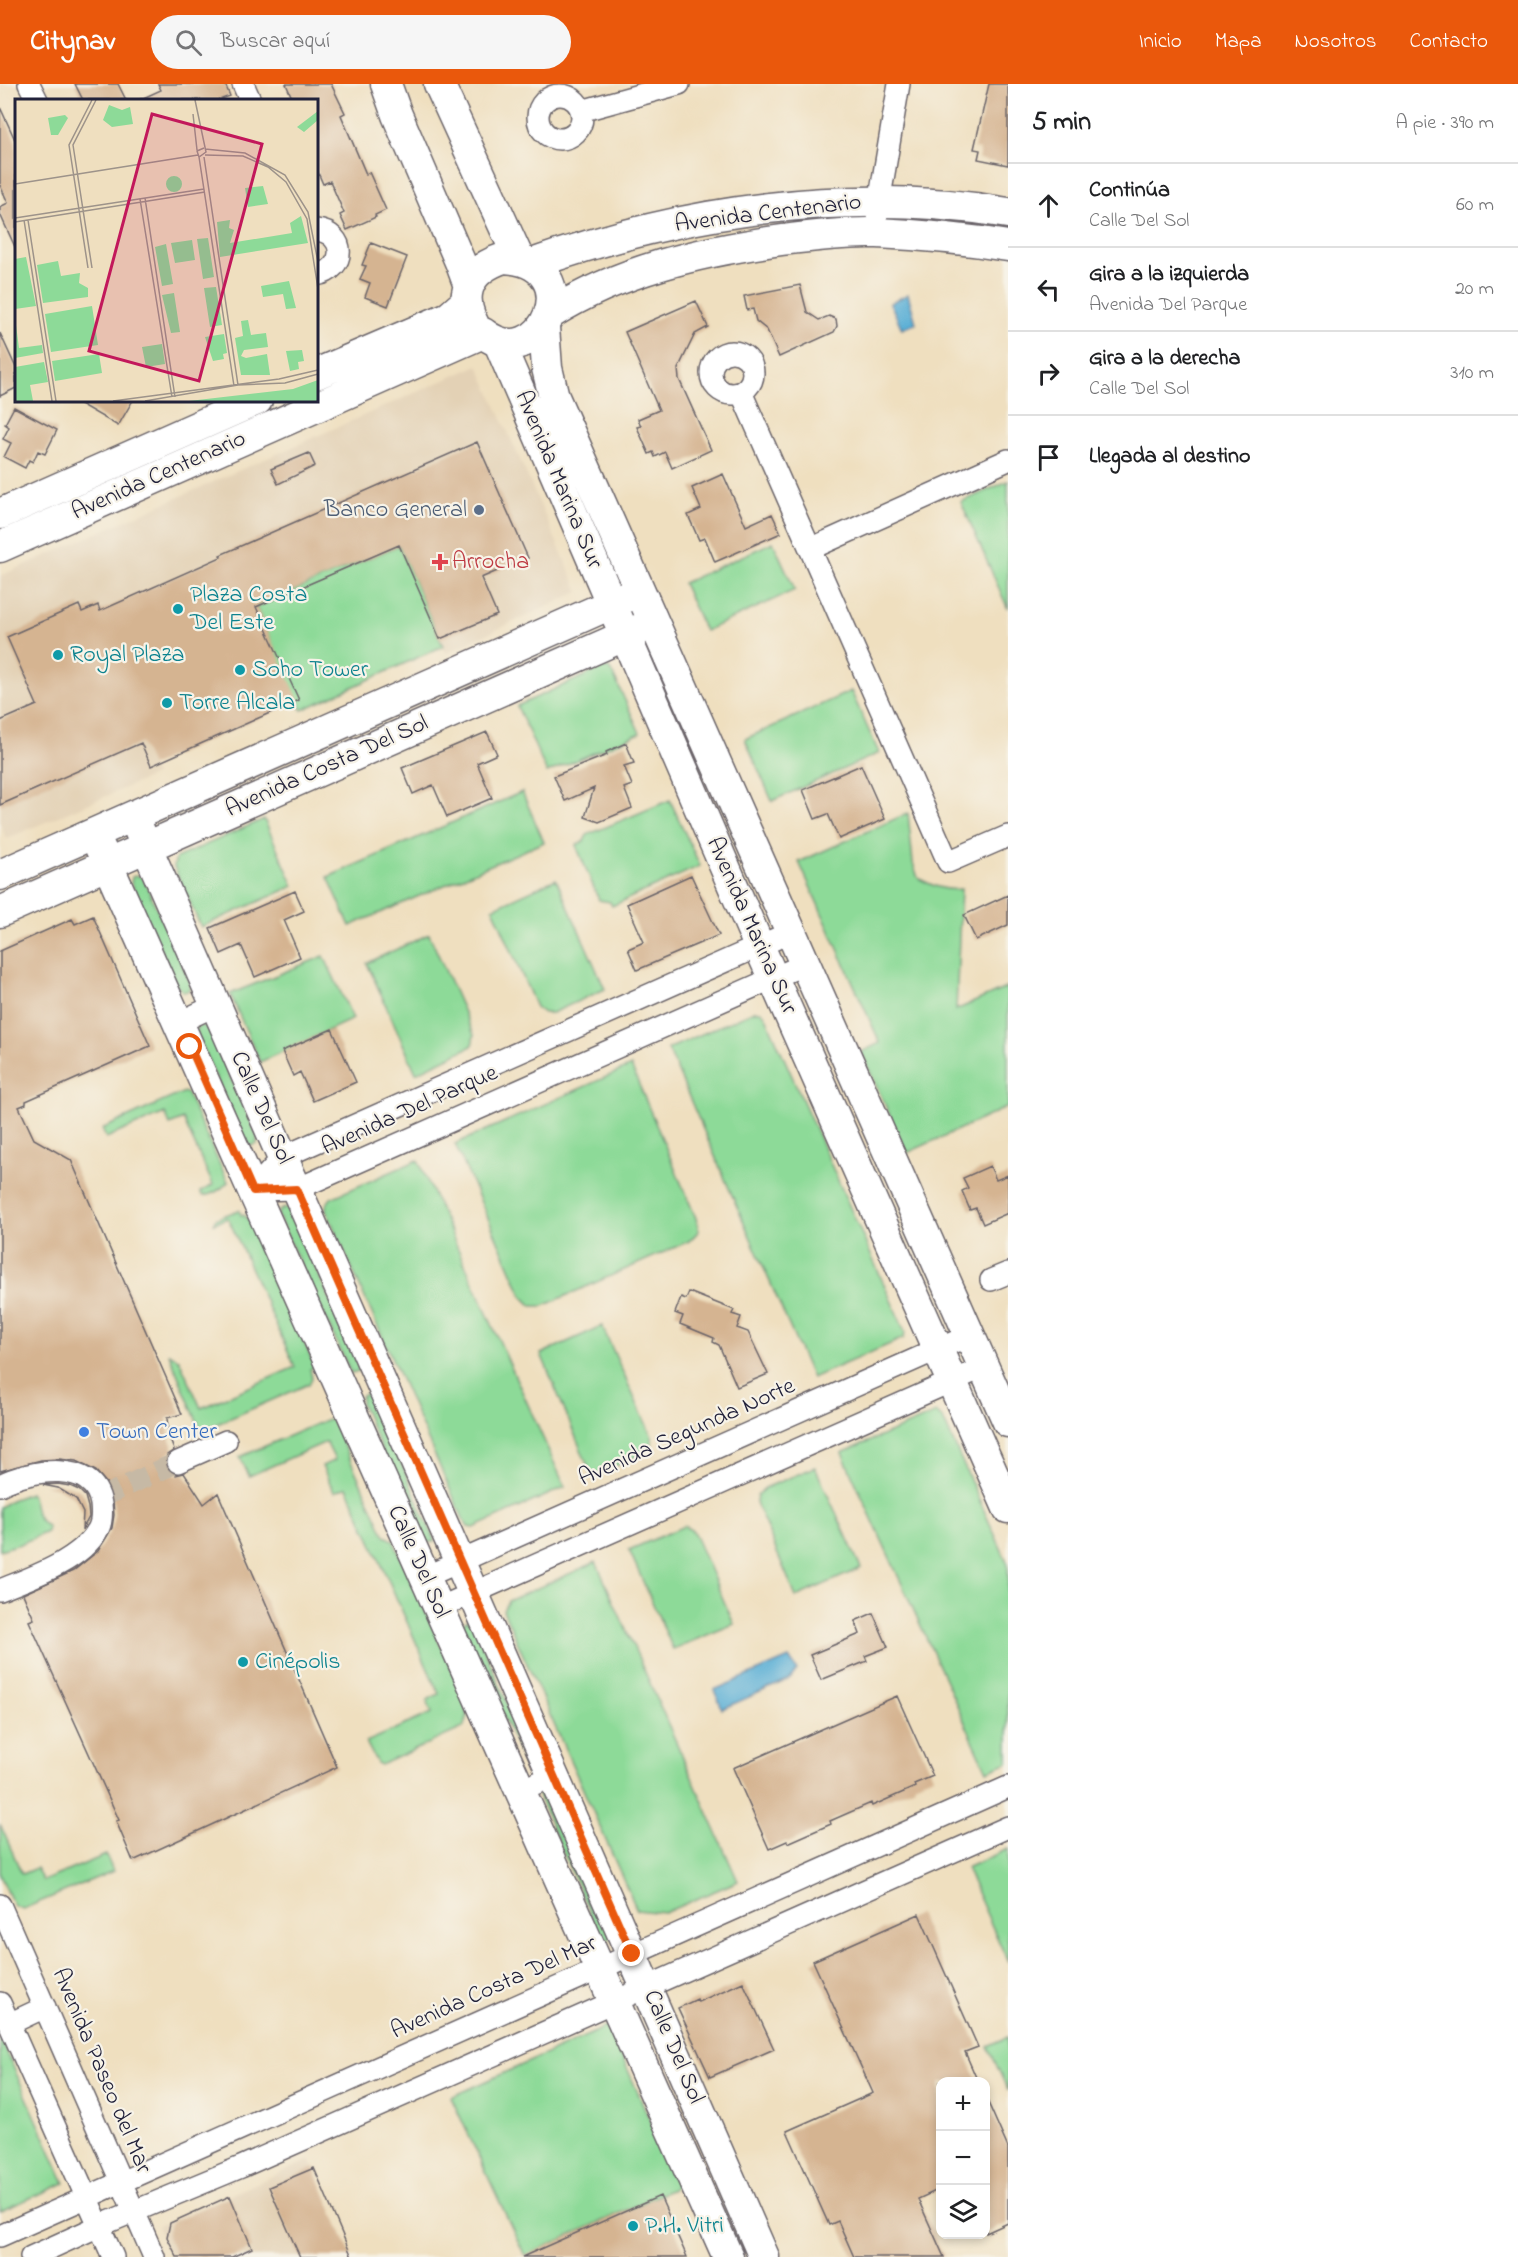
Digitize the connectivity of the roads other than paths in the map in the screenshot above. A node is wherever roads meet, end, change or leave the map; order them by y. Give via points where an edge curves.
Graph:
1 (29, 84) edge
2 (243, 84) edge
3 (386, 84) edge
4 (439, 84) edge
5 (679, 84) edge
6 (899, 84) edge
7 (36, 99) edge
8 (250, 99) edge
9 (581, 111) dead end
10 (879, 201) junction
11 (1008, 213) edge
12 (318, 230) edge
13 (875, 233) junction
14 (1008, 246) edge
15 (526, 262) junction
16 (318, 274) edge
17 (467, 294) junction
18 (547, 321) junction
19 (491, 338) junction
20 (318, 373) edge
21 (741, 392) dead end
22 (254, 402) edge
23 (264, 430) junction
24 (1008, 459) edge
25 (0, 514) edge
26 (0, 547) edge
27 (810, 549) junction
28 (640, 591) junction
29 (611, 604) junction
30 (654, 622) junction
31 (624, 635) junction
32 (465, 669) junction
33 (480, 699) junction
34 (133, 816) junction
35 (94, 834) junction
36 (1008, 836) edge
37 (147, 847) junction
38 (108, 864) junction
39 (0, 875) edge
40 (0, 912) edge
41 (791, 932) junction
42 (759, 946) junction
43 (805, 964) junction
44 (774, 978) junction
45 (216, 1005) junction
46 (178, 1023) junction
47 (283, 1157) junction
48 (297, 1189) junction
49 (253, 1191) junction
50 (970, 1335) junction
51 (938, 1349) junction
52 (984, 1367) junction
53 (952, 1381) junction
54 (1008, 1422) edge
55 (226, 1441) dead end
56 (178, 1462) tunnel mouth
57 (0, 1485) edge
58 (1008, 1508) edge
59 (460, 1561) junction
60 (425, 1577) junction
61 (0, 1590) edge
62 (474, 1593) junction
63 (439, 1608) junction
64 (554, 1776) junction
65 (1008, 1787) edge
66 (520, 1790) junction
67 (1008, 1827) edge
68 (0, 1905) edge
69 (632, 1954) junction
70 (600, 1969) junction
71 (647, 1986) junction
72 (614, 2001) junction
73 (0, 2004) edge
74 (45, 2007) junction
75 (9, 2024) junction
76 (121, 2182) junction
77 (86, 2198) junction
78 (739, 2199) junction
79 (134, 2212) junction
80 (708, 2213) junction
81 (99, 2226) junction
82 (0, 2236) edge
83 (31, 2257) edge
84 (113, 2257) edge
85 (154, 2257) edge
86 (728, 2257) edge
87 (764, 2257) edge

1 - 7 street
2 - 8 street
3 - 17 street via 461,264
4 - 15 street
5 - 9 street
6 - 10 street
10 - 11 street, Avenida Centenario via 961,205
10 - 13 street
10 - 15 street, Avenida Centenario via 810,204 668,225
12 - 16 street via 329,233 340,251 331,270
13 - 14 street, Avenida Centenario via 962,238
13 - 18 street, Avenida Centenario via 739,246 675,261 611,281 576,298
15 - 17 street via 504,258 489,263 476,273
15 - 18 street via 543,274 550,286 552,300
17 - 19 street via 471,322 480,335
17 - 20 street via 449,316
18 - 19 street via 524,342 511,344
18 - 28 street, Avenida Marina Sur via 547,368 554,397
19 - 23 street, Avenida Centenario
19 - 29 street, Avenida Marina Sur
21 - 27 street
22 - 23 street
22 - 25 street, Avenida Centenario
23 - 26 street, Avenida Centenario
24 - 27 street
27 - 36 street via 948,862
28 - 29 street, Avenida Costa Del Sol
28 - 30 street, Avenida Marina Sur
29 - 31 street, Avenida Marina Sur
29 - 32 street, Avenida Costa Del Sol
30 - 31 street, Avenida Costa Del Sol
30 - 41 street, Avenida Marina Sur
31 - 33 street, Avenida Costa Del Sol
31 - 42 street, Avenida Marina Sur
32 - 33 street
32 - 34 street, Avenida Costa Del Sol
33 - 37 street, Avenida Costa Del Sol
34 - 35 street, Avenida Costa Del Sol
34 - 37 street, Calle Del Sol
35 - 38 street, Calle Del Sol
35 - 39 street, Avenida Costa Del Sol
37 - 38 street, Avenida Costa Del Sol
37 - 45 street, Calle Del Sol
38 - 40 street, Avenida Costa Del Sol
38 - 46 street, Calle Del Sol
41 - 42 street, Avenida Del Parque
41 - 43 street, Avenida Marina Sur
42 - 44 street, Avenida Marina Sur
42 - 47 street, Avenida Del Parque
43 - 44 street, Avenida Del Parque
43 - 50 street, Avenida Marina Sur
44 - 48 street, Avenida Del Parque
44 - 51 street, Avenida Marina Sur
45 - 46 street
45 - 47 street, Calle Del Sol
46 - 49 street, Calle Del Sol
47 - 48 street, Calle Del Sol
47 - 49 street, Avenida Del Parque
48 - 49 street, Avenida Del Parque
48 - 59 street, Calle Del Sol
49 - 60 street, Calle Del Sol
50 - 51 street, Avenida Segunda Norte
50 - 52 street, Avenida Marina Sur
51 - 53 street, Avenida Marina Sur
51 - 59 street, Avenida Segunda Norte
52 - 53 street
52 - 54 street, Avenida Marina Sur
53 - 58 street, Avenida Marina Sur
53 - 62 street
55 - 56 street
57 - 61 street via 41,1472 67,1471 88,1481 100,1498 102,1513 98,1530 84,1546 52,1568
59 - 60 street, Avenida Segunda Norte
59 - 62 street, Calle Del Sol
60 - 63 street, Calle Del Sol
62 - 63 street
62 - 64 street, Calle Del Sol
63 - 66 street, Calle Del Sol
64 - 66 street
64 - 69 street, Calle Del Sol
65 - 69 street, Avenida Costa Del Mar
66 - 70 street, Calle Del Sol
67 - 71 street
68 - 74 street, Avenida Paseo del Mar
69 - 70 street, Avenida Costa Del Mar
69 - 71 street, Calle Del Sol
70 - 72 street, Calle Del Sol
70 - 76 street, Avenida Costa Del Mar
71 - 72 street
71 - 78 street, Calle Del Sol
72 - 79 street
72 - 80 street, Calle Del Sol
73 - 75 street
74 - 75 street
74 - 76 street, Avenida Paseo del Mar
75 - 77 street
76 - 77 street, Avenida Costa Del Mar
76 - 79 street, Avenida Paseo del Mar
77 - 81 street
77 - 82 street, Avenida Costa Del Mar
78 - 80 street
78 - 87 street, Calle Del Sol
79 - 81 street
79 - 85 street, Avenida Paseo del Mar
80 - 86 street, Calle Del Sol
81 - 83 street
81 - 84 street

